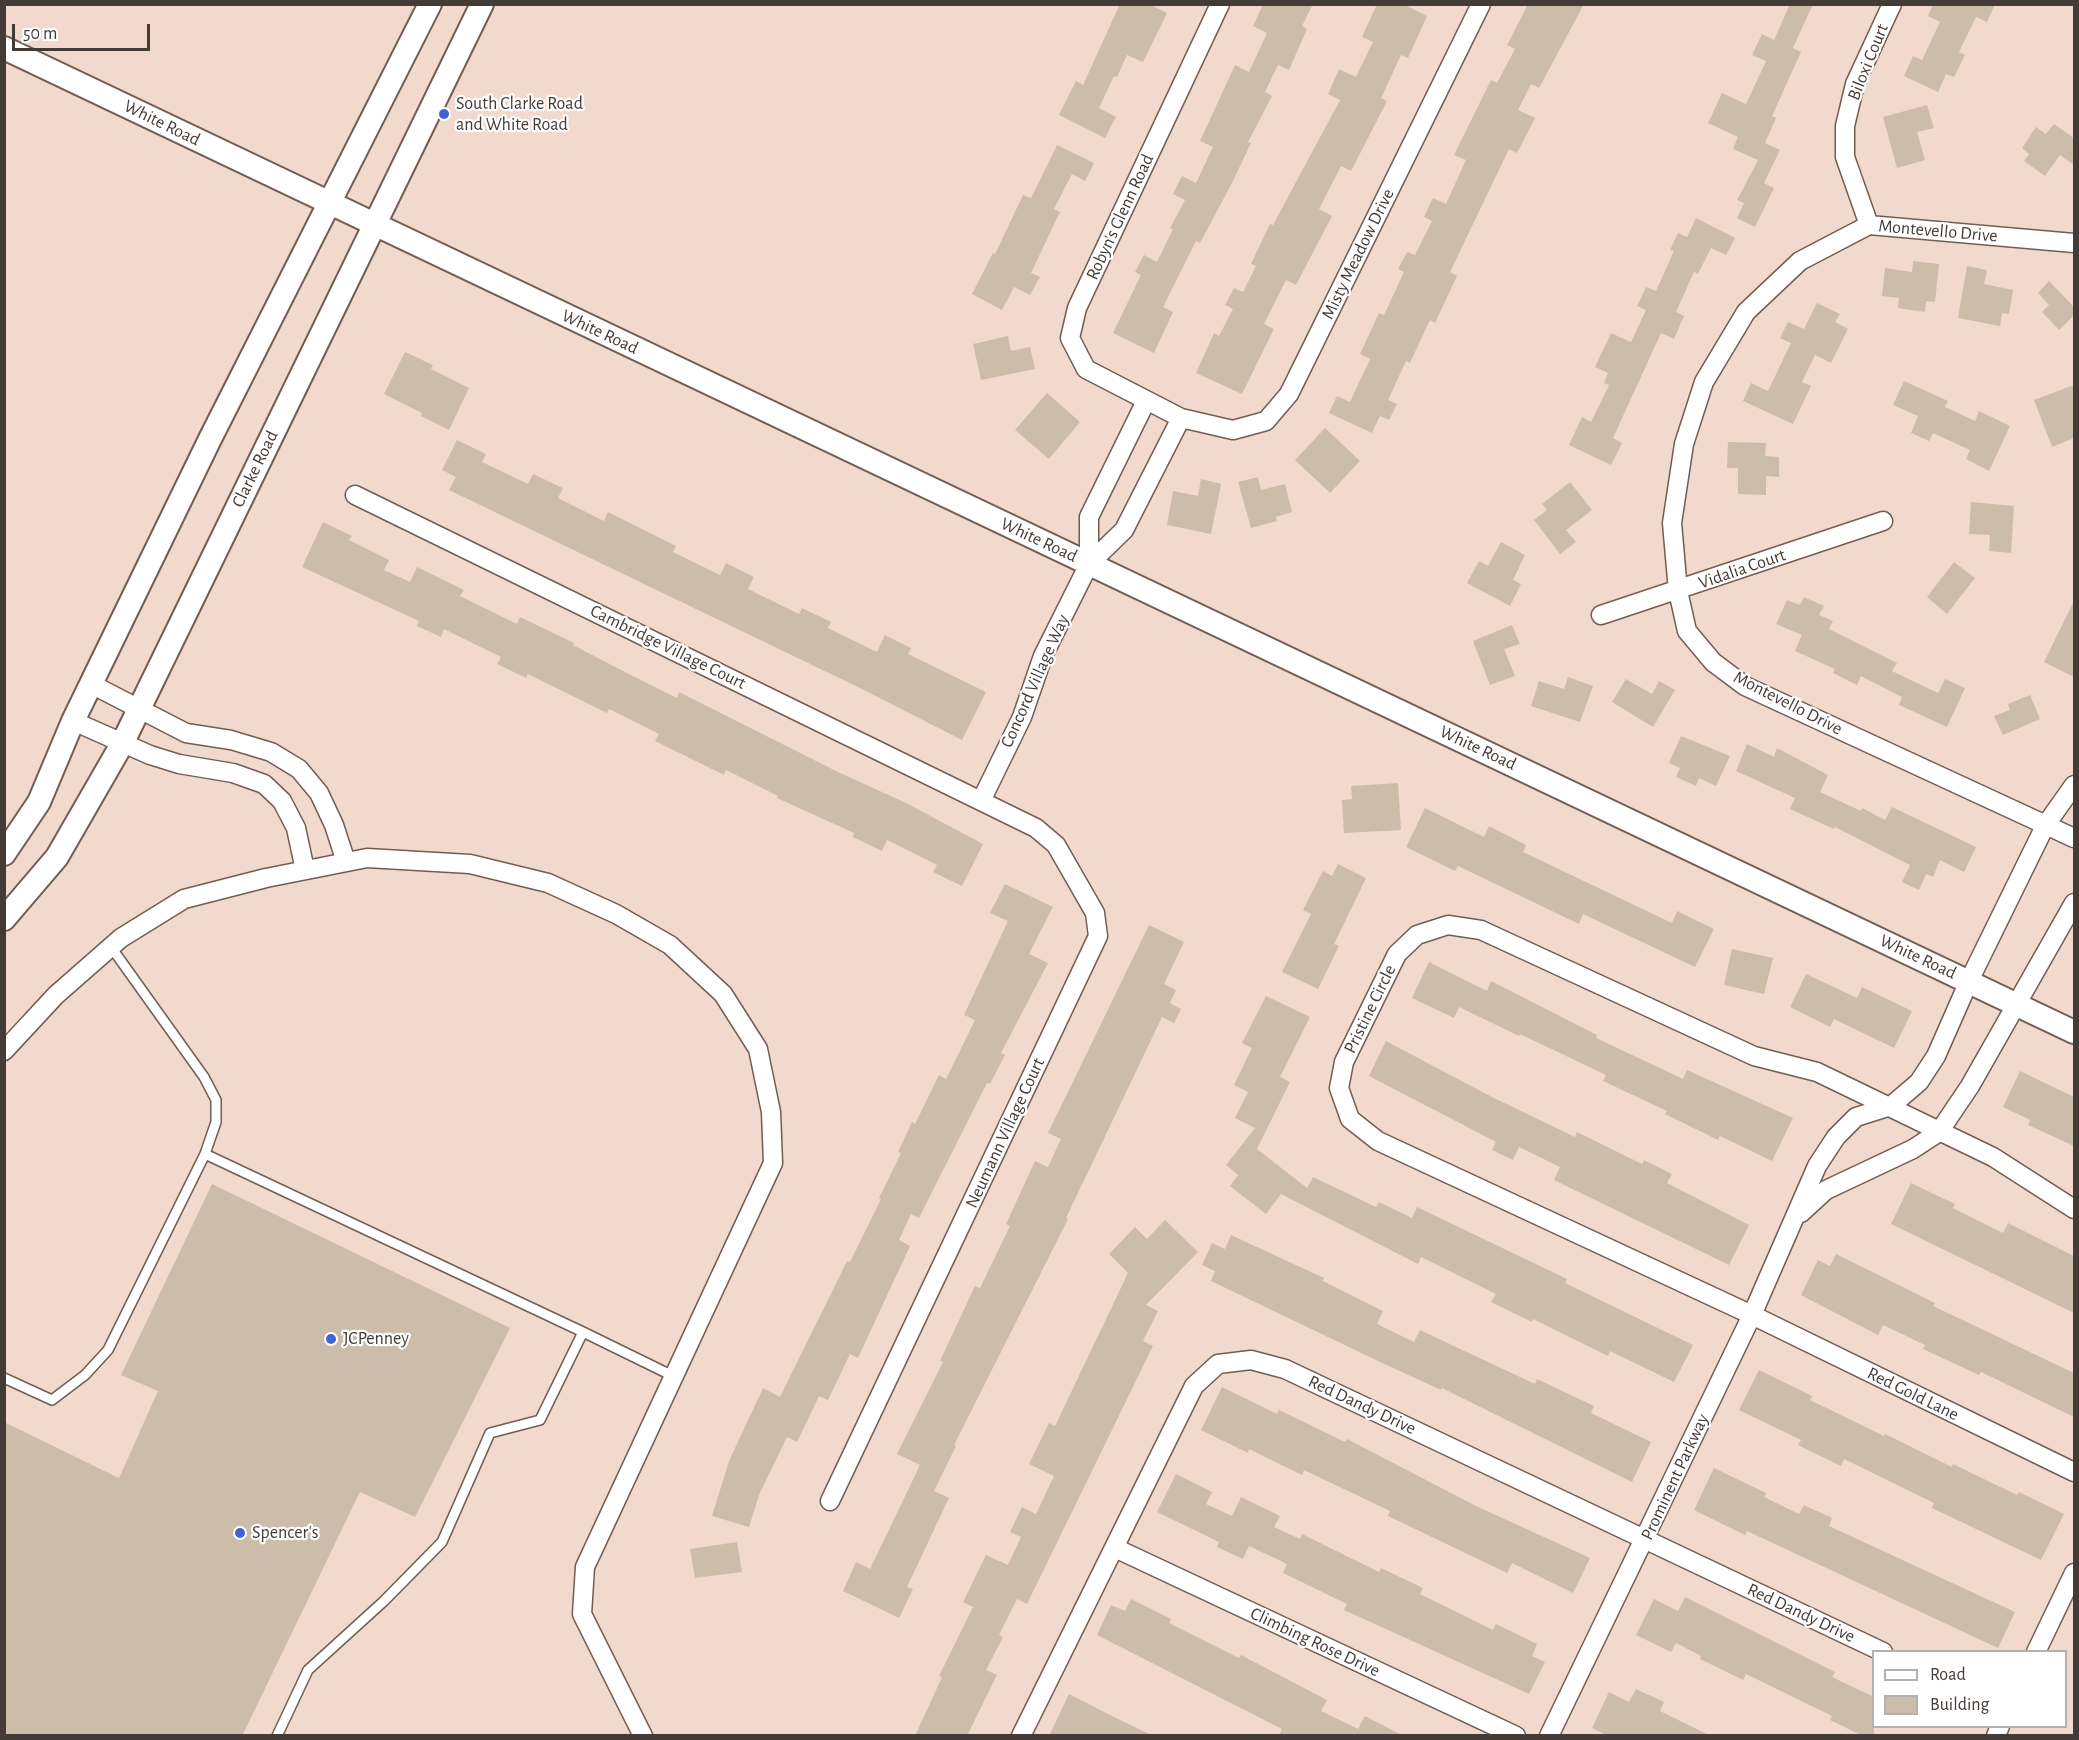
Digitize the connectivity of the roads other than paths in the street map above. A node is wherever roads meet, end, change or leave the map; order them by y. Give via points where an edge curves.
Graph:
1 (430, 4) edge
2 (482, 4) edge
3 (1220, 4) edge
4 (1481, 4) edge
5 (1892, 4) edge
6 (4, 48) edge
7 (330, 203) junction
8 (374, 225) junction
9 (1869, 225) junction
10 (2074, 243) edge
11 (1146, 401) junction
12 (1181, 418) junction
13 (355, 495) dead end
14 (1883, 520) dead end
15 (1089, 564) junction
16 (1678, 591) junction
17 (1601, 615) dead end
18 (91, 684) junction
19 (139, 708) junction
20 (73, 721) junction
21 (122, 744) junction
22 (2074, 785) edge
23 (982, 799) junction
24 (2045, 826) junction
25 (2074, 838) edge
26 (4, 854) edge
27 (346, 862) junction
28 (305, 870) junction
29 (2074, 903) edge
30 (4, 919) edge
31 (111, 947) junction
32 (1969, 981) junction
33 (2016, 1004) junction
34 (2074, 1032) edge
35 (4, 1051) edge
36 (1891, 1106) junction
37 (1940, 1132) junction
38 (205, 1154) junction
39 (2074, 1209) edge
40 (1797, 1216) junction
41 (1752, 1315) junction
42 (583, 1332) junction
43 (675, 1377) junction
44 (4, 1378) edge
45 (2074, 1472) edge
46 (830, 1501) dead end
47 (1646, 1539) junction
48 (1115, 1548) junction
49 (2074, 1573) edge
50 (1879, 1650) edge
51 (2037, 1650) edge
52 (277, 1736) edge
53 (643, 1736) edge
54 (1021, 1736) edge
55 (1516, 1736) edge
56 (1549, 1736) edge

1 - 7 street
2 - 8 street, Clarke Road
3 - 11 street, Robyn's Glenn Road via 1077,308 1070,338 1086,369
4 - 12 street, Misty Meadow Drive via 1289,394 1266,421 1233,430
5 - 9 street, Biloxi Court via 1855,84 1845,126 1845,157
6 - 7 street, White Road
7 - 8 street, White Road
7 - 18 street
8 - 15 street, White Road
8 - 19 street, Clarke Road
9 - 10 street, Montevello Drive
9 - 16 street, Montevello Drive via 1800,261 1746,312 1704,382 1684,444 1672,523
11 - 12 street, Misty Meadow Drive
11 - 15 street via 1089,517
12 - 15 street via 1124,530
13 - 23 street, Cambridge Village Court
14 - 16 street, Vidalia Court
15 - 23 street, Concord Village Way via 1043,656 1022,717
15 - 32 street, White Road
16 - 17 street, Vidalia Court
16 - 24 street, Montevello Drive via 1686,631 1713,662 1745,686
18 - 19 street
18 - 20 street
19 - 21 street, Clarke Road
19 - 27 street via 186,733 271,752 298,769 319,793
20 - 21 street
20 - 26 street via 39,802
21 - 28 street via 179,764 233,773 264,784 282,801 296,828
21 - 30 street, Clarke Road via 57,857
22 - 24 street, Prominent Parkway
23 - 46 street, Neumann Village Court via 1036,828 1056,845 1095,913 1098,936
24 - 25 street, Montevello Drive
24 - 32 street, Prominent Parkway
27 - 28 street
27 - 43 street via 367,858 470,864 548,883 616,914 670,945 723,994 758,1049 771,1112 773,1163
28 - 31 street via 184,899
29 - 33 street, Prominent Parkway
31 - 35 street via 56,996
31 - 38 lane via 204,1077 216,1100 216,1122
32 - 33 street, White Road
32 - 36 street, Prominent Parkway via 1936,1056 1919,1082
33 - 34 street, White Road
33 - 37 street, Prominent Parkway
36 - 37 street
36 - 40 street, Prominent Parkway via 1856,1117 1836,1137 1817,1166
36 - 41 street, Pristine Circle via 1817,1072 1754,1056 1481,930 1448,924 1417,935 1397,954 1344,1062 1339,1088 1350,1119 1378,1141
37 - 39 street via 1993,1157
37 - 40 street, Prominent Parkway via 1826,1190
38 - 42 lane
38 - 44 lane via 108,1350 85,1375 52,1400
40 - 41 street, Prominent Parkway
41 - 45 street, Red Gold Lane
41 - 47 street, Prominent Parkway
42 - 43 lane
42 - 52 lane via 540,1420 490,1433 442,1542 308,1670
43 - 53 street via 585,1567 582,1614
47 - 48 street, Red Dandy Drive via 1285,1369 1251,1360 1218,1364 1194,1386
47 - 50 street, Red Dandy Drive
47 - 56 street, Prominent Parkway
48 - 54 street, Red Dandy Drive
48 - 55 street, Climbing Rose Drive
49 - 51 street

